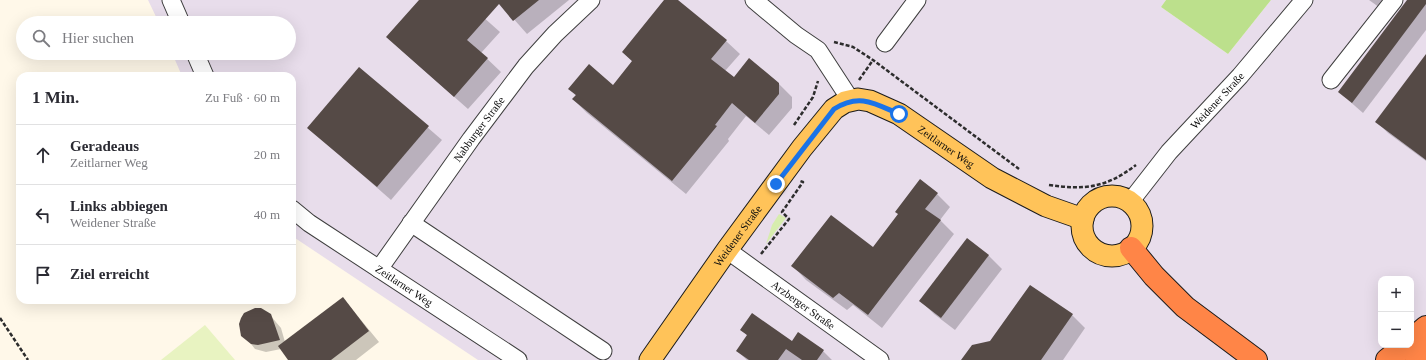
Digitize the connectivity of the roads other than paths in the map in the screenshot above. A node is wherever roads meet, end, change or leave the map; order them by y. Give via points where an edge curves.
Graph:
1 (170, 0) edge
2 (591, 0) edge
3 (754, 0) edge
4 (918, 0) edge
5 (1304, 0) edge
6 (1394, 0) edge
7 (178, 16) edge
8 (885, 43) road end
9 (198, 60) edge
10 (203, 72) edge
11 (1331, 80) dead end
12 (848, 98) junction
13 (1130, 202) junction
14 (296, 212) edge
15 (1083, 219) junction
16 (411, 223) junction
17 (1131, 248) junction
18 (727, 250) junction
19 (379, 269) junction
20 (1426, 327) edge
21 (1414, 337) edge
22 (1402, 348) edge
23 (1426, 348) edge
24 (603, 350) dead end
25 (1256, 359) edge
26 (518, 360) edge
27 (650, 360) edge
28 (880, 360) edge
29 (1387, 360) edge
30 (1416, 360) edge

1 - 7 street
2 - 16 street, Nabburger Straße via 526,66
3 - 12 street via 818,50
4 - 8 street
5 - 13 street, Weidener Straße via 1240,76 1169,152
6 - 11 street
9 - 10 street
12 - 15 main road, Zeitlarner Weg via 870,101 899,114 992,178 1046,206
12 - 18 main road, Weidener Straße via 834,109 802,148
13 - 15 main road via 1115,196 1098,199 1086,211
13 - 17 main road via 1137,209 1142,227 1140,236
14 - 19 street, Zeitlarner Weg
15 - 17 main road via 1084,237 1095,250 1112,256
16 - 19 street, Nabburger Straße
16 - 24 street
17 - 25 highway via 1154,276 1185,306
18 - 27 main road, Weidener Straße
18 - 28 street, Arzberger Straße
19 - 26 street, Zeitlarner Weg
20 - 21 highway
22 - 29 highway
23 - 30 highway

